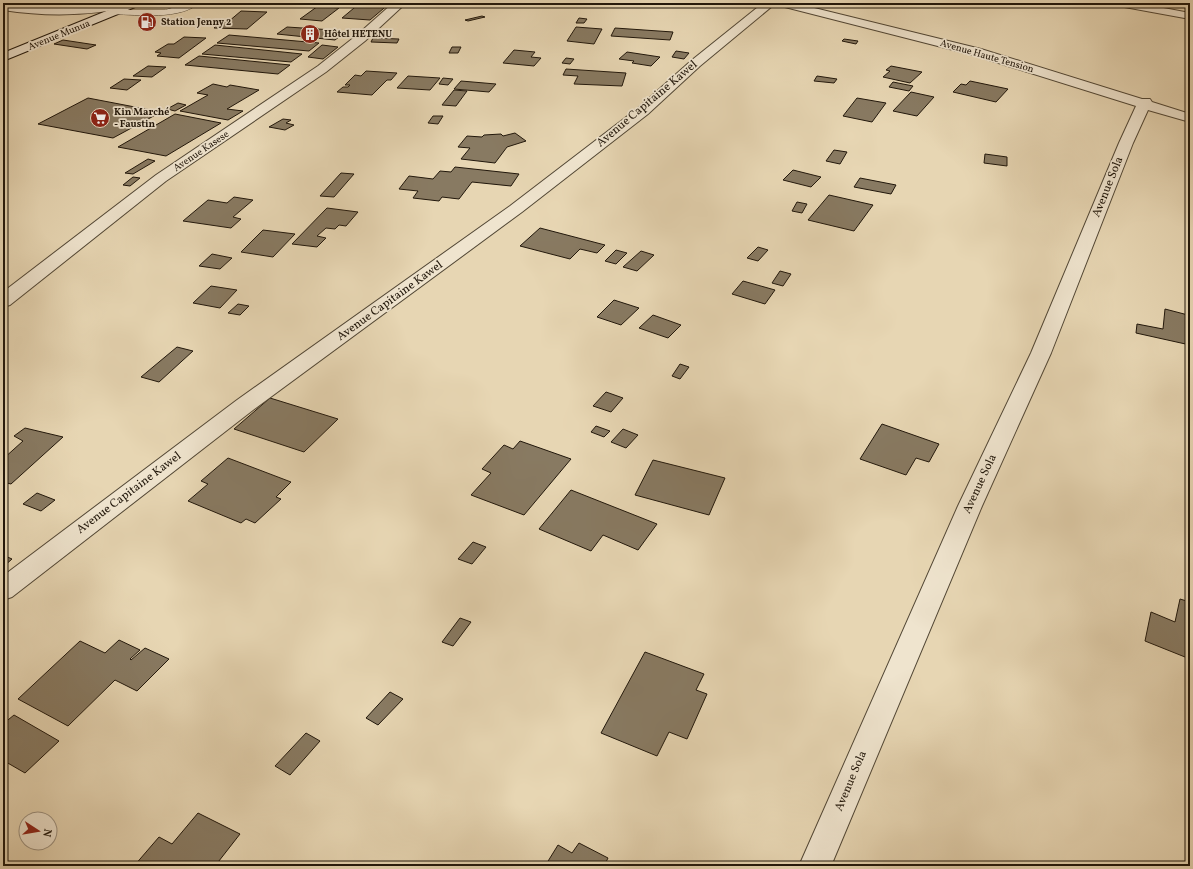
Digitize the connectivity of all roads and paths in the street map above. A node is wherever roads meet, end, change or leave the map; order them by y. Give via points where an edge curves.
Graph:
1 (135, 3) edge
2 (195, 3) edge
3 (400, 3) edge
4 (770, 3) edge
5 (781, 3) edge
6 (1119, 3) edge
7 (3, 7) edge
8 (114, 12) junction
9 (1190, 16) edge
10 (3, 57) edge
11 (1145, 102) junction
12 (1190, 118) edge
13 (3, 301) edge
14 (3, 590) edge
15 (815, 866) edge

1 - 7 street via 88,10 51,11
1 - 8 street, Avenue Munua
2 - 8 lane via 176,12
3 - 13 street, Avenue Kasese via 322,69 162,178
4 - 14 street, Avenue Capitaine Kawel via 696,63 643,111 516,209 245,405
5 - 11 street, Avenue Haute Tension via 977,52
6 - 9 street
8 - 10 street, Avenue Munua
11 - 12 street, Avenue Haute Tension
11 - 15 street, Avenue Sola via 1041,352 970,506

